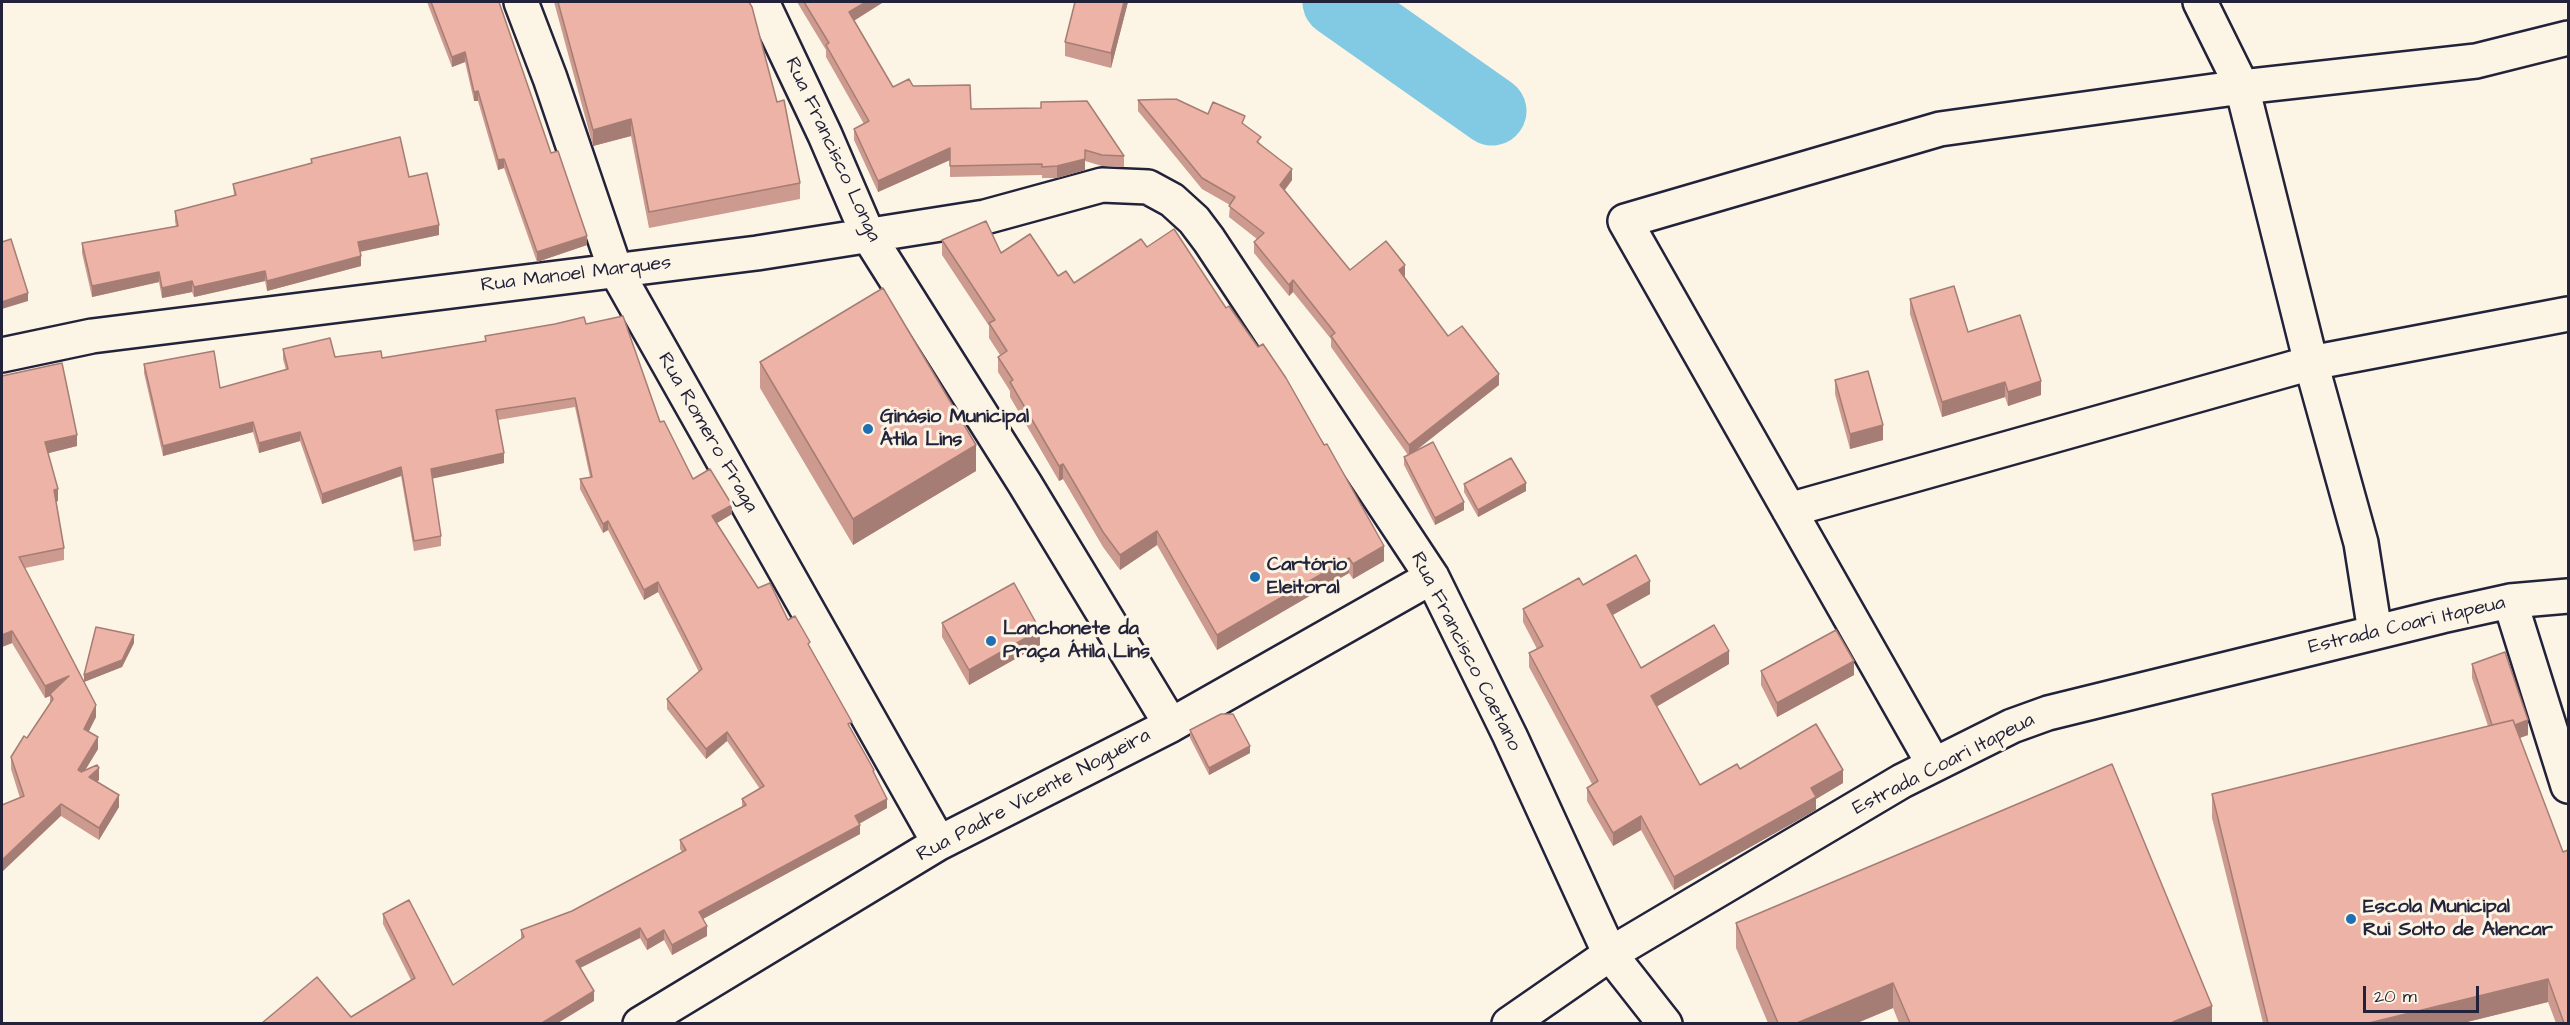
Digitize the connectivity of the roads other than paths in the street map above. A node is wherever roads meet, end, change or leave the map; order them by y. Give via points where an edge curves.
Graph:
1 (521, 2) edge
2 (762, 2) edge
3 (2200, 2) edge
4 (2568, 38) edge
5 (2242, 87) junction
6 (1148, 187) joint
7 (868, 235) junction
8 (615, 269) junction
9 (2568, 314) edge
10 (2, 356) edge
11 (2311, 363) junction
12 (1789, 510) junction
13 (1432, 577) junction
14 (2568, 596) edge
15 (2510, 601) junction
16 (2375, 632) junction
17 (1171, 725) junction
18 (1934, 765) junction
19 (2568, 786) edge
20 (939, 843) junction
21 (1610, 954) junction
22 (640, 1023) edge
23 (1509, 1023) edge
24 (1665, 1023) edge

1 - 8 street, Rua Romero Fraga
2 - 7 street, Rua Francisco Longa
3 - 5 street
4 - 5 street via 2476,61
5 - 11 street
5 - 12 street via 1940,129 1625,221
6 - 7 street, Rua Manoel Marques via 1102,185 985,217
6 - 13 street, Rua Francisco Caetano via 1172,200 1209,240
7 - 8 street, Rua Manoel Marques via 757,253
7 - 17 street, Rua Francisco Longa
8 - 10 street, Rua Manoel Marques via 92,336
8 - 20 street, Rua Romero Fraga
9 - 11 street
11 - 12 street
11 - 16 street via 2361,543
12 - 18 street
13 - 17 street, Rua Padre Vicente Nogueira
13 - 21 street, Rua Francisco Caetano
14 - 15 street, Estrada Coari Itapeua
15 - 16 street, Estrada Coari Itapeua
15 - 19 street
16 - 18 street, Estrada Coari Itapeua via 2048,713 2012,726
17 - 20 street, Rua Padre Vicente Nogueira
18 - 21 street, Estrada Coari Itapeua
20 - 22 street, Rua Padre Vicente Nogueira
21 - 23 street, Estrada Coari Itapeua
21 - 24 street, Rua Francisco Caetano

